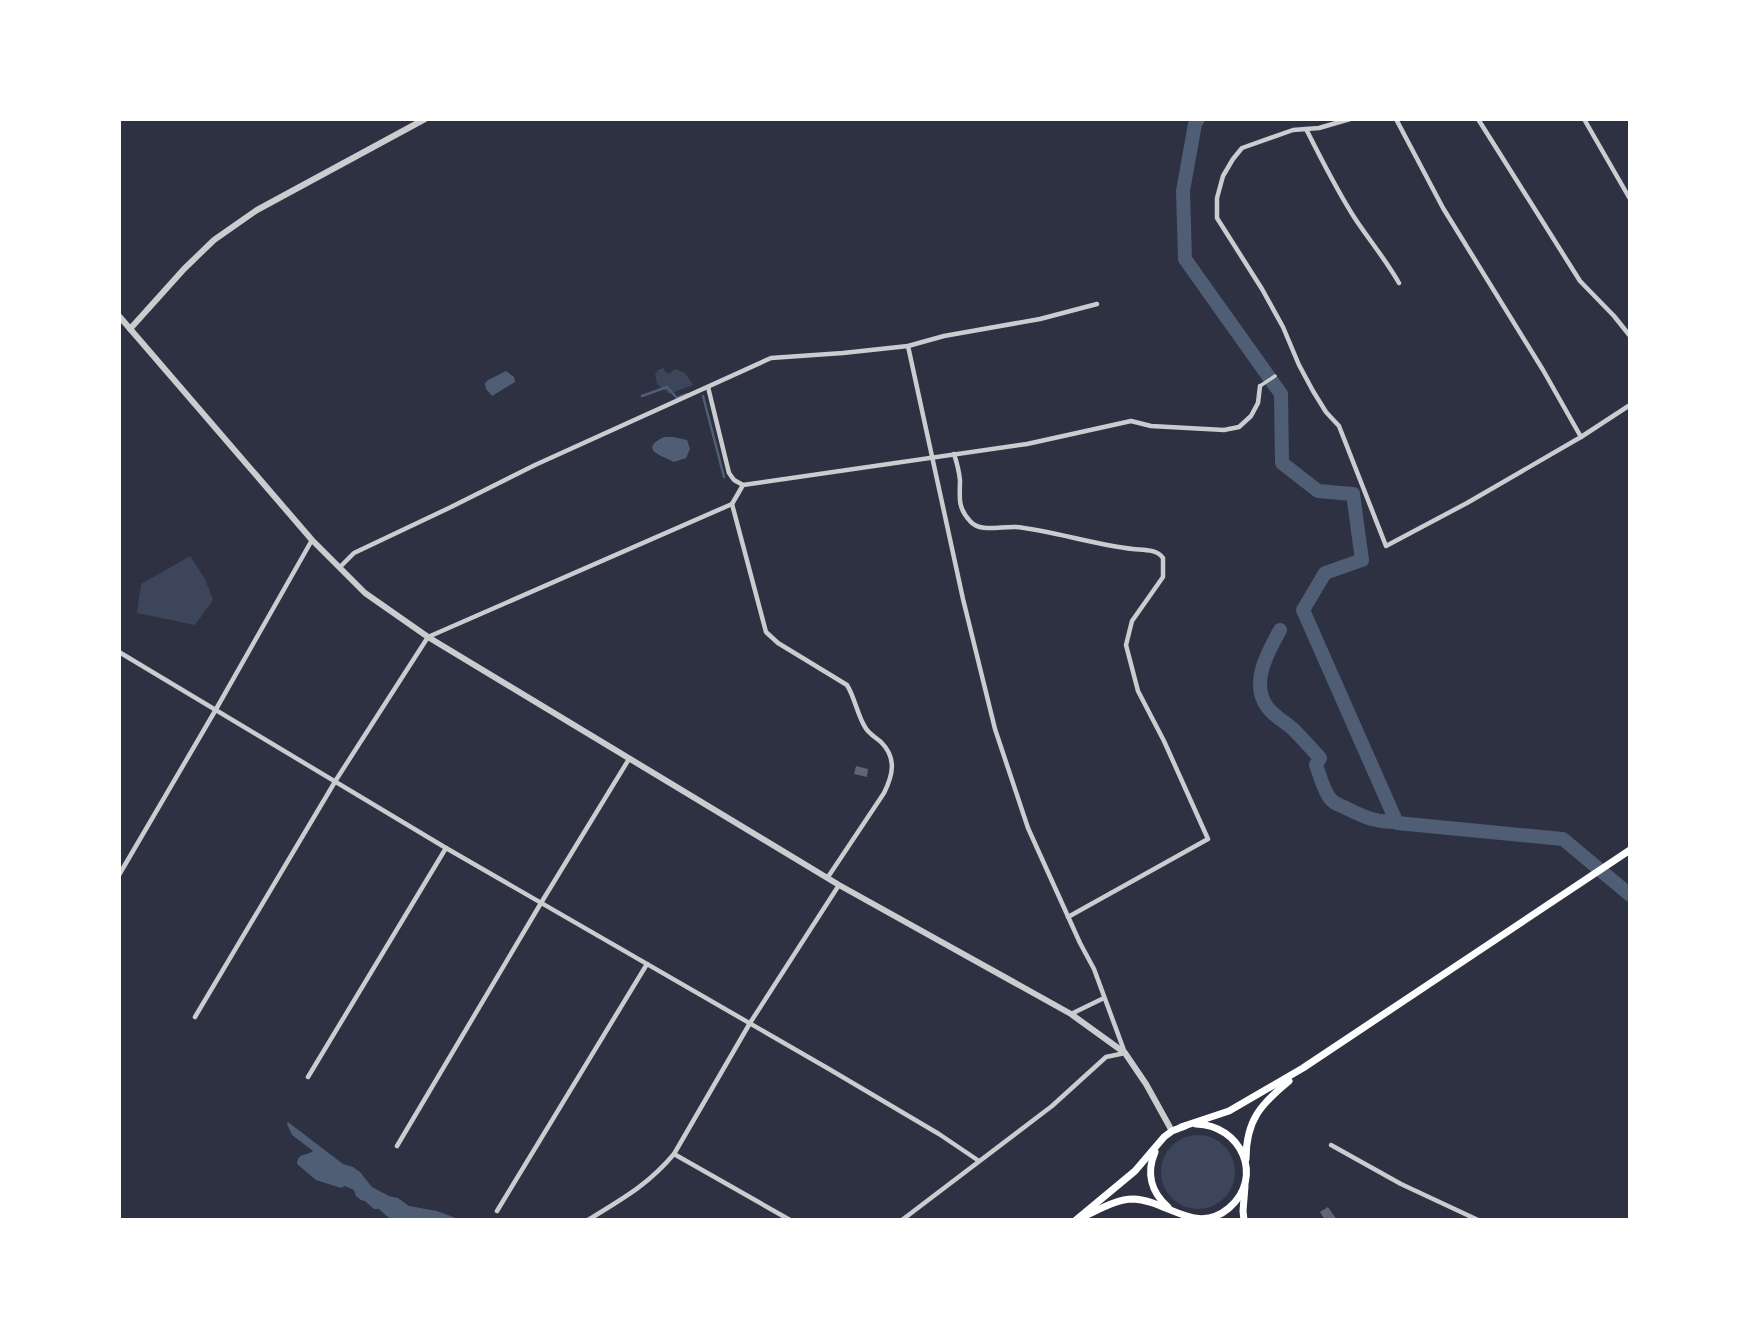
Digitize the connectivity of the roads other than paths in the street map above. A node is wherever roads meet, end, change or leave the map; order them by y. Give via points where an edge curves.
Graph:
1 (425, 119) edge
2 (1350, 119) edge
3 (1396, 119) edge
4 (1478, 119) edge
5 (1584, 119) edge
6 (1306, 129) junction
7 (1630, 200) edge
8 (1399, 283) dead end
9 (1097, 304) dead end
10 (119, 316) edge
11 (130, 329) junction
12 (1630, 336) edge
13 (908, 346) junction
14 (1275, 376) dead end
15 (1260, 386) joint
16 (708, 387) junction
17 (1630, 405) edge
18 (1581, 437) junction
19 (954, 454) junction
20 (933, 457) junction
21 (743, 485) junction
22 (732, 504) junction
23 (312, 540) junction
24 (340, 567) junction
25 (428, 637) junction
26 (119, 652) edge
27 (215, 711) junction
28 (629, 759) junction
29 (336, 780) junction
30 (446, 848) junction
31 (1630, 850) edge
32 (119, 875) edge
33 (828, 877) junction
34 (839, 884) junction
35 (541, 903) junction
36 (1068, 917) junction
37 (647, 964) junction
38 (1104, 998) junction
39 (1071, 1014) junction
40 (195, 1017) dead end
41 (750, 1023) junction
42 (1125, 1053) junction
43 (1303, 1068) junction
44 (308, 1077) dead end
45 (1181, 1127) junction
46 (1172, 1131) junction
47 (1164, 1138) junction
48 (397, 1146) dead end
49 (1331, 1146) dead end
50 (674, 1154) junction
51 (979, 1161) junction
52 (1246, 1166) junction
53 (1245, 1185) junction
54 (1171, 1210) junction
55 (498, 1211) dead end
56 (1185, 1217) junction
57 (1077, 1219) edge
58 (588, 1220) edge
59 (790, 1220) edge
60 (902, 1220) edge
61 (1194, 1220) edge
62 (1244, 1220) edge
63 (1478, 1220) edge

1 - 11 street via 257,210 214,240
2 - 6 street
3 - 18 street via 1443,208
4 - 12 street via 1580,281
5 - 7 street
6 - 8 street via 1355,219
6 - 18 street via 1242,149 1223,176 1217,218 1283,327 1298,365 1339,426 1386,546
9 - 13 street
10 - 11 street
11 - 23 street
13 - 16 street via 771,358
13 - 20 street
14 - 15 street
15 - 19 street via 1258,403 1239,427 1150,426 1130,421 1027,444
16 - 21 street via 729,473
16 - 24 street via 354,553
17 - 18 street
19 - 20 street
19 - 36 street via 959,501 964,514 980,528 1018,528 1157,552 1163,558 1163,577 1132,621 1126,645 1138,691 1208,839
20 - 21 street
20 - 36 street via 995,729 1028,828
21 - 22 street
22 - 25 street
22 - 33 street via 766,632 847,685 868,732 891,758 890,781 884,793
23 - 24 street
23 - 27 street
24 - 25 street via 365,593
25 - 28 street
25 - 29 street
26 - 27 street
27 - 29 street
27 - 32 street
28 - 33 street
28 - 35 street
29 - 30 street
29 - 40 street
30 - 35 street
30 - 44 street
31 - 43 main road
33 - 34 street
34 - 39 street
34 - 41 street
35 - 37 street
35 - 48 street
36 - 38 street
37 - 41 street
37 - 55 street
38 - 39 street
38 - 42 street
39 - 42 street
41 - 50 street
41 - 51 street
42 - 46 street
42 - 51 street via 1105,1057 1052,1106
43 - 45 main road via 1228,1111
43 - 52 main road via 1255,1116
45 - 46 main road
45 - 52 main road via 1205,1125 1224,1132 1237,1145
46 - 47 main road
47 - 54 main road via 1153,1157 1151,1179 1156,1195
47 - 57 main road via 1135,1171
49 - 63 street
50 - 58 street via 645,1184
50 - 59 street
51 - 60 street
52 - 53 main road
53 - 56 main road via 1224,1212 1202,1219
53 - 62 main road
54 - 56 main road
54 - 57 main road via 1130,1199
56 - 61 main road

